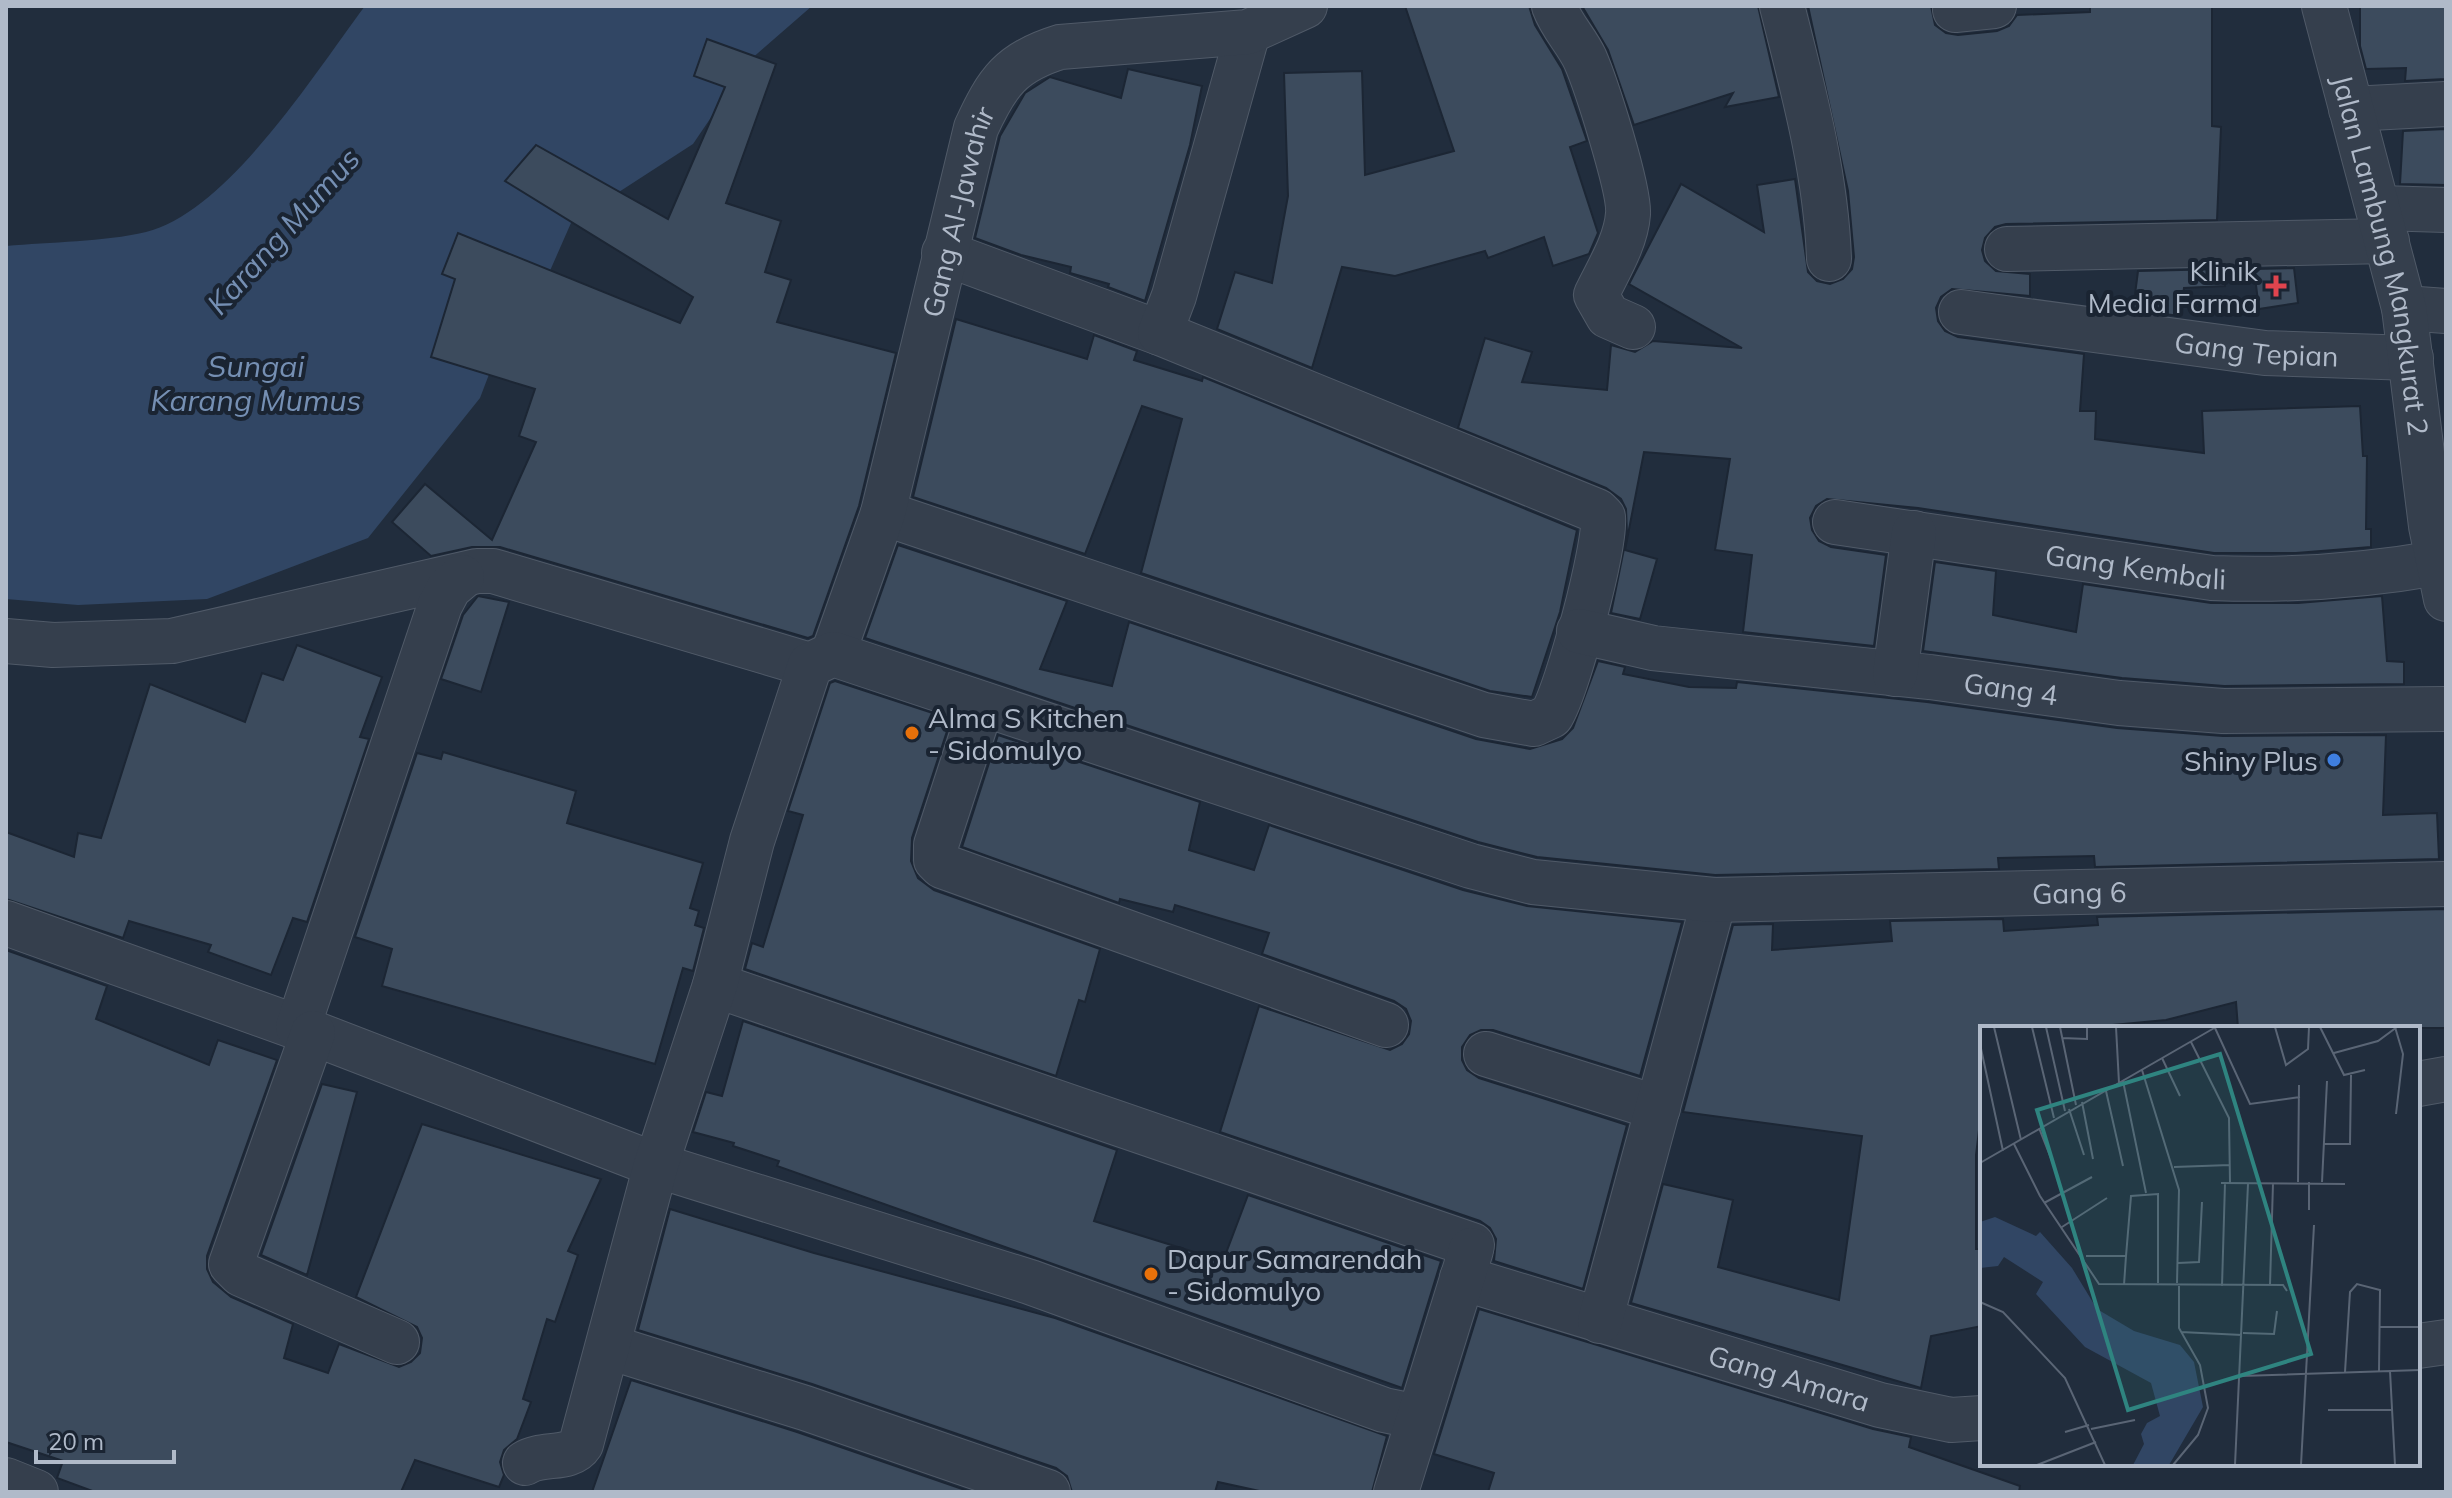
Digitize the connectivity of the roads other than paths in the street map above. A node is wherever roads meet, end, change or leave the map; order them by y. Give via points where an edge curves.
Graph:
1 (1305, 6) edge
2 (1554, 6) edge
3 (1782, 6) edge
4 (2324, 6) edge
5 (1248, 32) junction
6 (2446, 104) edge
7 (2351, 109) junction
8 (2446, 210) edge
9 (2383, 224) junction
10 (2007, 249) dead end
11 (944, 253) junction
12 (1829, 259) dead end
13 (2425, 309) edge
14 (1961, 312) dead end
15 (1633, 327) dead end
16 (1160, 333) junction
17 (2411, 358) junction
18 (883, 513) junction
19 (1835, 522) dead end
20 (1914, 533) junction
21 (462, 577) junction
22 (2442, 581) edge
23 (1579, 631) junction
24 (6, 641) edge
25 (822, 659) junction
26 (1895, 674) junction
27 (982, 704) junction
28 (2446, 709) edge
29 (2446, 884) edge
30 (1714, 900) junction
31 (6, 923) edge
32 (715, 985) junction
33 (1386, 1025) dead end
34 (305, 1030) junction
35 (1486, 1054) dead end
36 (2446, 1079) edge
37 (2420, 1084) edge
38 (1658, 1108) junction
39 (656, 1165) junction
40 (1472, 1247) junction
41 (1600, 1321) junction
42 (397, 1342) dead end
43 (2446, 1342) edge
44 (2420, 1346) edge
45 (609, 1347) junction
46 (1418, 1417) junction
47 (1980, 1418) edge
48 (525, 1463) dead end
49 (6, 1480) edge
50 (36, 1492) edge
51 (1048, 1492) edge
52 (1396, 1492) edge

1 - 5 street, Gang Al-Jawahir
2 - 15 street via 1585,59 1626,188 1624,229 1596,295 1608,316
3 - 12 street via 1808,106
4 - 7 street, Jalan Lambung Mangkurat 2
5 - 11 street, Gang Al-Jawahir via 1060,47 1032,56 992,92 976,128
5 - 16 street
6 - 7 street
7 - 9 street, Jalan Lambung Mangkurat 2
8 - 9 street
9 - 10 street
9 - 13 street, Jalan Lambung Mangkurat 2
11 - 16 street
11 - 18 street, Gang Al-Jawahir
13 - 17 street, Jalan Lambung Mangkurat 2
14 - 17 street, Gang Tepian via 2265,353
16 - 23 street via 1597,511 1603,517 1602,534
17 - 22 street, Jalan Lambung Mangkurat 2
18 - 23 street via 1520,724 1551,716
18 - 25 street, Gang Al-Jawahir
19 - 20 street, Gang Kembali
20 - 22 street, Gang Kembali via 2212,578 2339,575
20 - 26 street
21 - 24 street via 172,641
21 - 25 street via 493,571
21 - 34 street via 440,605
23 - 26 street, Gang 4 via 1653,648
25 - 27 street, Gang 6
25 - 32 street, Gang Al-Jawahir via 752,841
26 - 28 street, Gang 4 via 2223,711
27 - 30 street, Gang 6 via 1471,866 1533,882
27 - 33 street via 936,845 936,860 942,866
29 - 30 street, Gang 6
30 - 38 street
31 - 34 street
32 - 39 street, Gang Al-Jawahir
32 - 40 street, Gang Amara
34 - 39 street
34 - 42 street via 231,1264 241,1274
35 - 38 street
36 - 37 street
38 - 41 street
39 - 45 street, Gang Al-Jawahir
39 - 46 street via 1030,1282 1384,1410
40 - 41 street, Gang Amara
40 - 46 street
41 - 47 street, Gang Amara via 1880,1405 1951,1420
43 - 44 street
45 - 48 street, Gang Al-Jawahir via 578,1449
45 - 51 street
46 - 52 street
49 - 50 street

